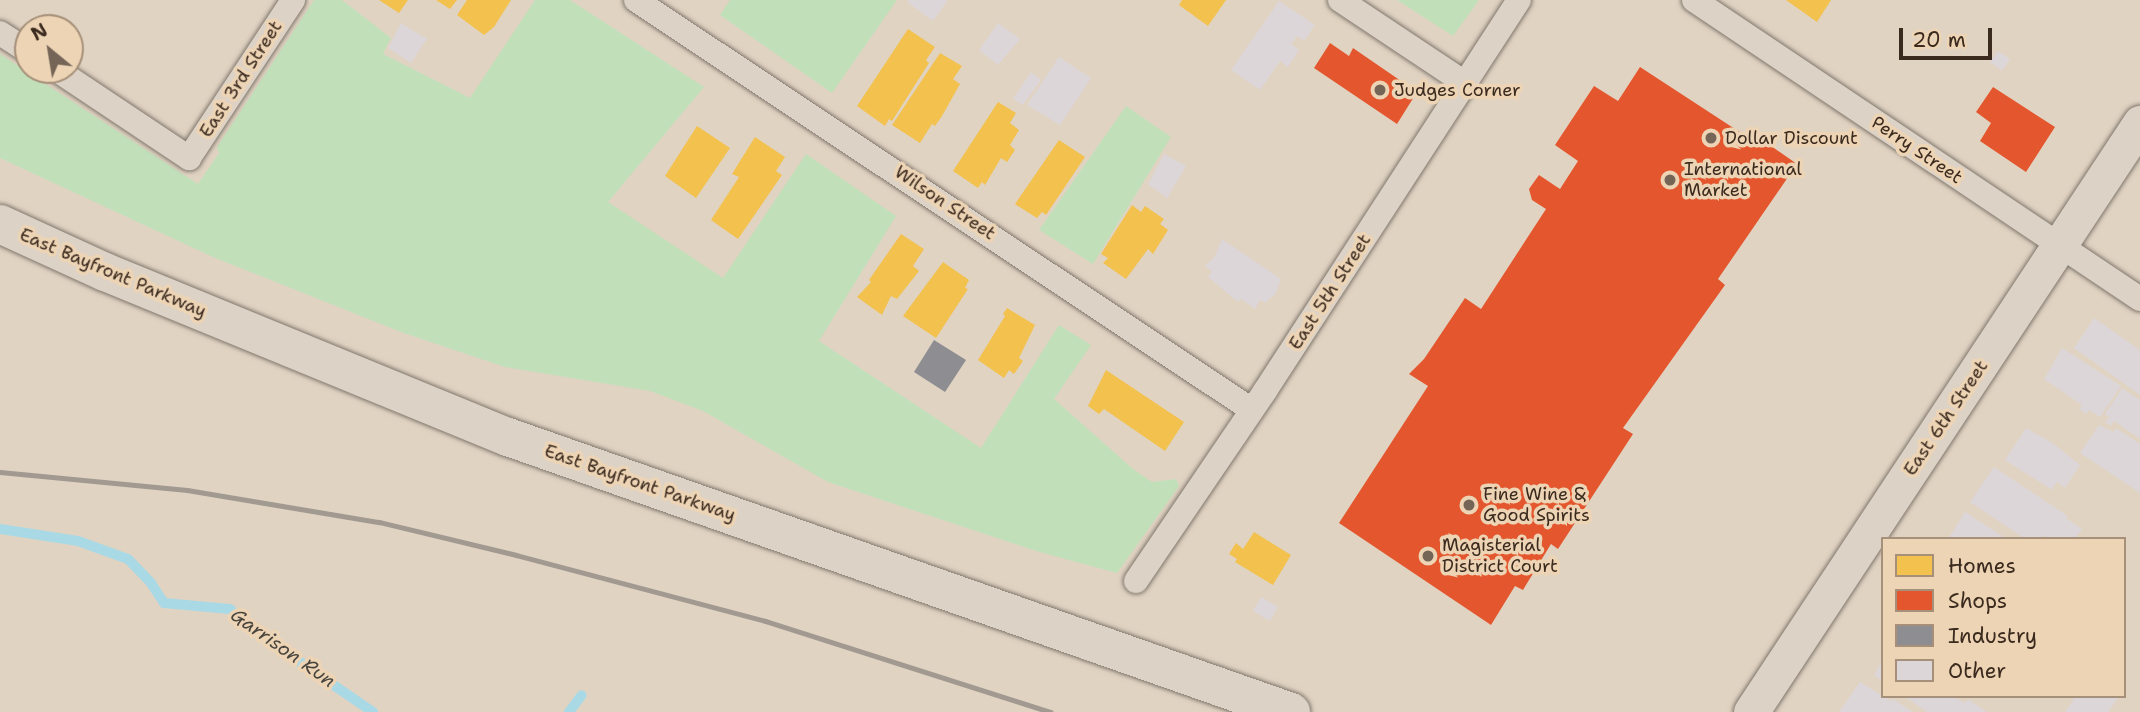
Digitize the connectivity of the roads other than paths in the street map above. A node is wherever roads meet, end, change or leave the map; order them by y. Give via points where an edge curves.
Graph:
1 (293, 0) edge
2 (636, 0) edge
3 (1340, 0) edge
4 (1519, 0) edge
5 (1694, 0) edge
6 (1465, 83) junction
7 (78, 84) edge
8 (2140, 123) edge
9 (0, 224) edge
10 (2061, 246) junction
11 (2140, 299) edge
12 (1252, 410) junction
13 (1136, 581) dead end
14 (1291, 712) edge
15 (1751, 712) edge

1 - 7 street, East 3rd Street via 189,158
2 - 12 street, Wilson Street
3 - 6 street
4 - 6 street, East 5th Street
5 - 10 street, Perry Street
6 - 12 street, East 5th Street
8 - 10 main road, East 6th Street
9 - 14 highway, East Bayfront Parkway via 105,272 509,437
10 - 11 street, Perry Street
10 - 15 main road, East 6th Street
12 - 13 street, East 5th Street

